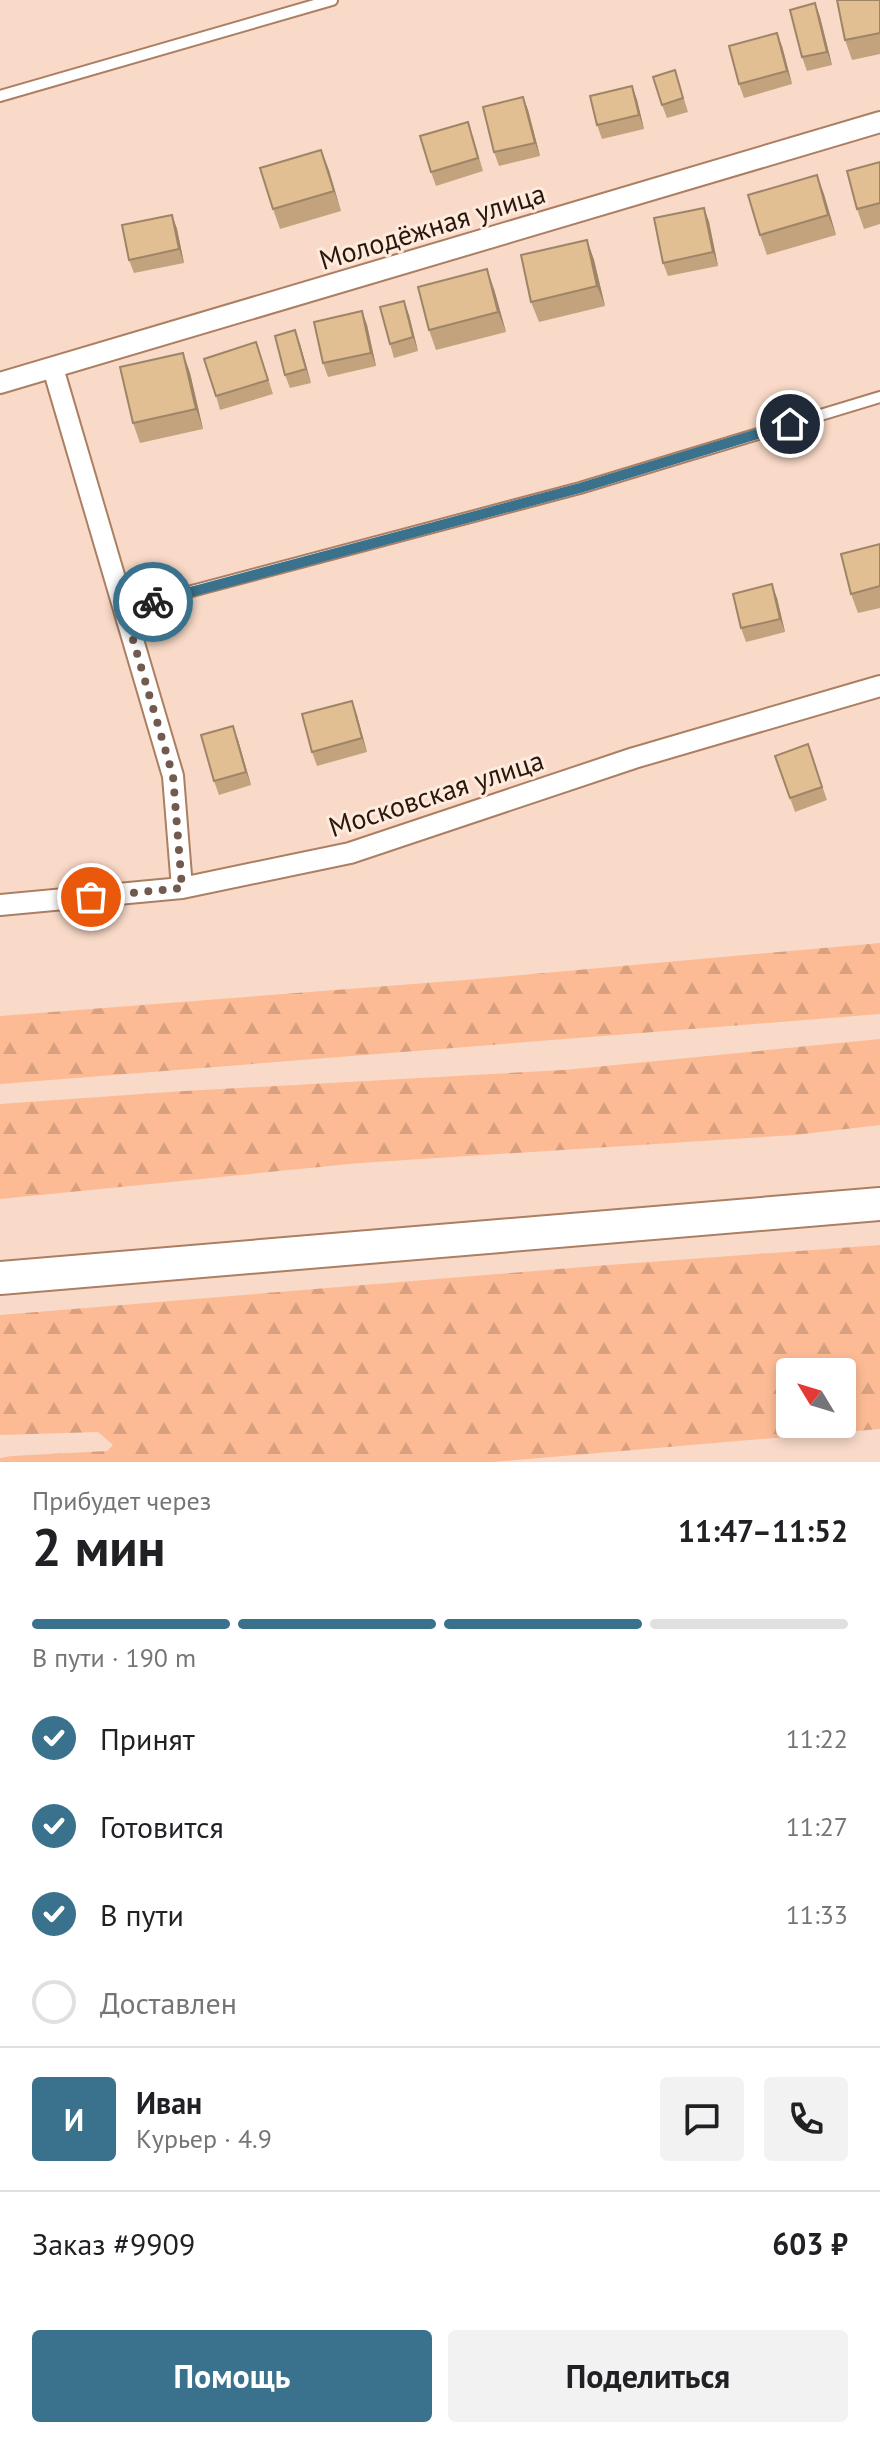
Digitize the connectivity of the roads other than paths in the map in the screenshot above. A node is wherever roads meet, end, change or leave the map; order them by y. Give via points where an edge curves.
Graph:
1 (332, 0) edge
2 (0, 96) edge
3 (880, 122) edge
4 (53, 368) junction
5 (0, 383) edge
6 (880, 397) edge
7 (124, 609) junction
8 (880, 686) edge
9 (182, 888) junction
10 (0, 905) edge
11 (880, 1204) edge
12 (0, 1278) edge

1 - 2 lane
3 - 4 street, Молодёжная улица
4 - 5 street, Молодёжная улица
4 - 7 street
6 - 7 lane via 580,488
7 - 9 street via 173,776
8 - 9 street, Московская улица via 634,758 350,853
9 - 10 street, Московская улица
11 - 12 main road

